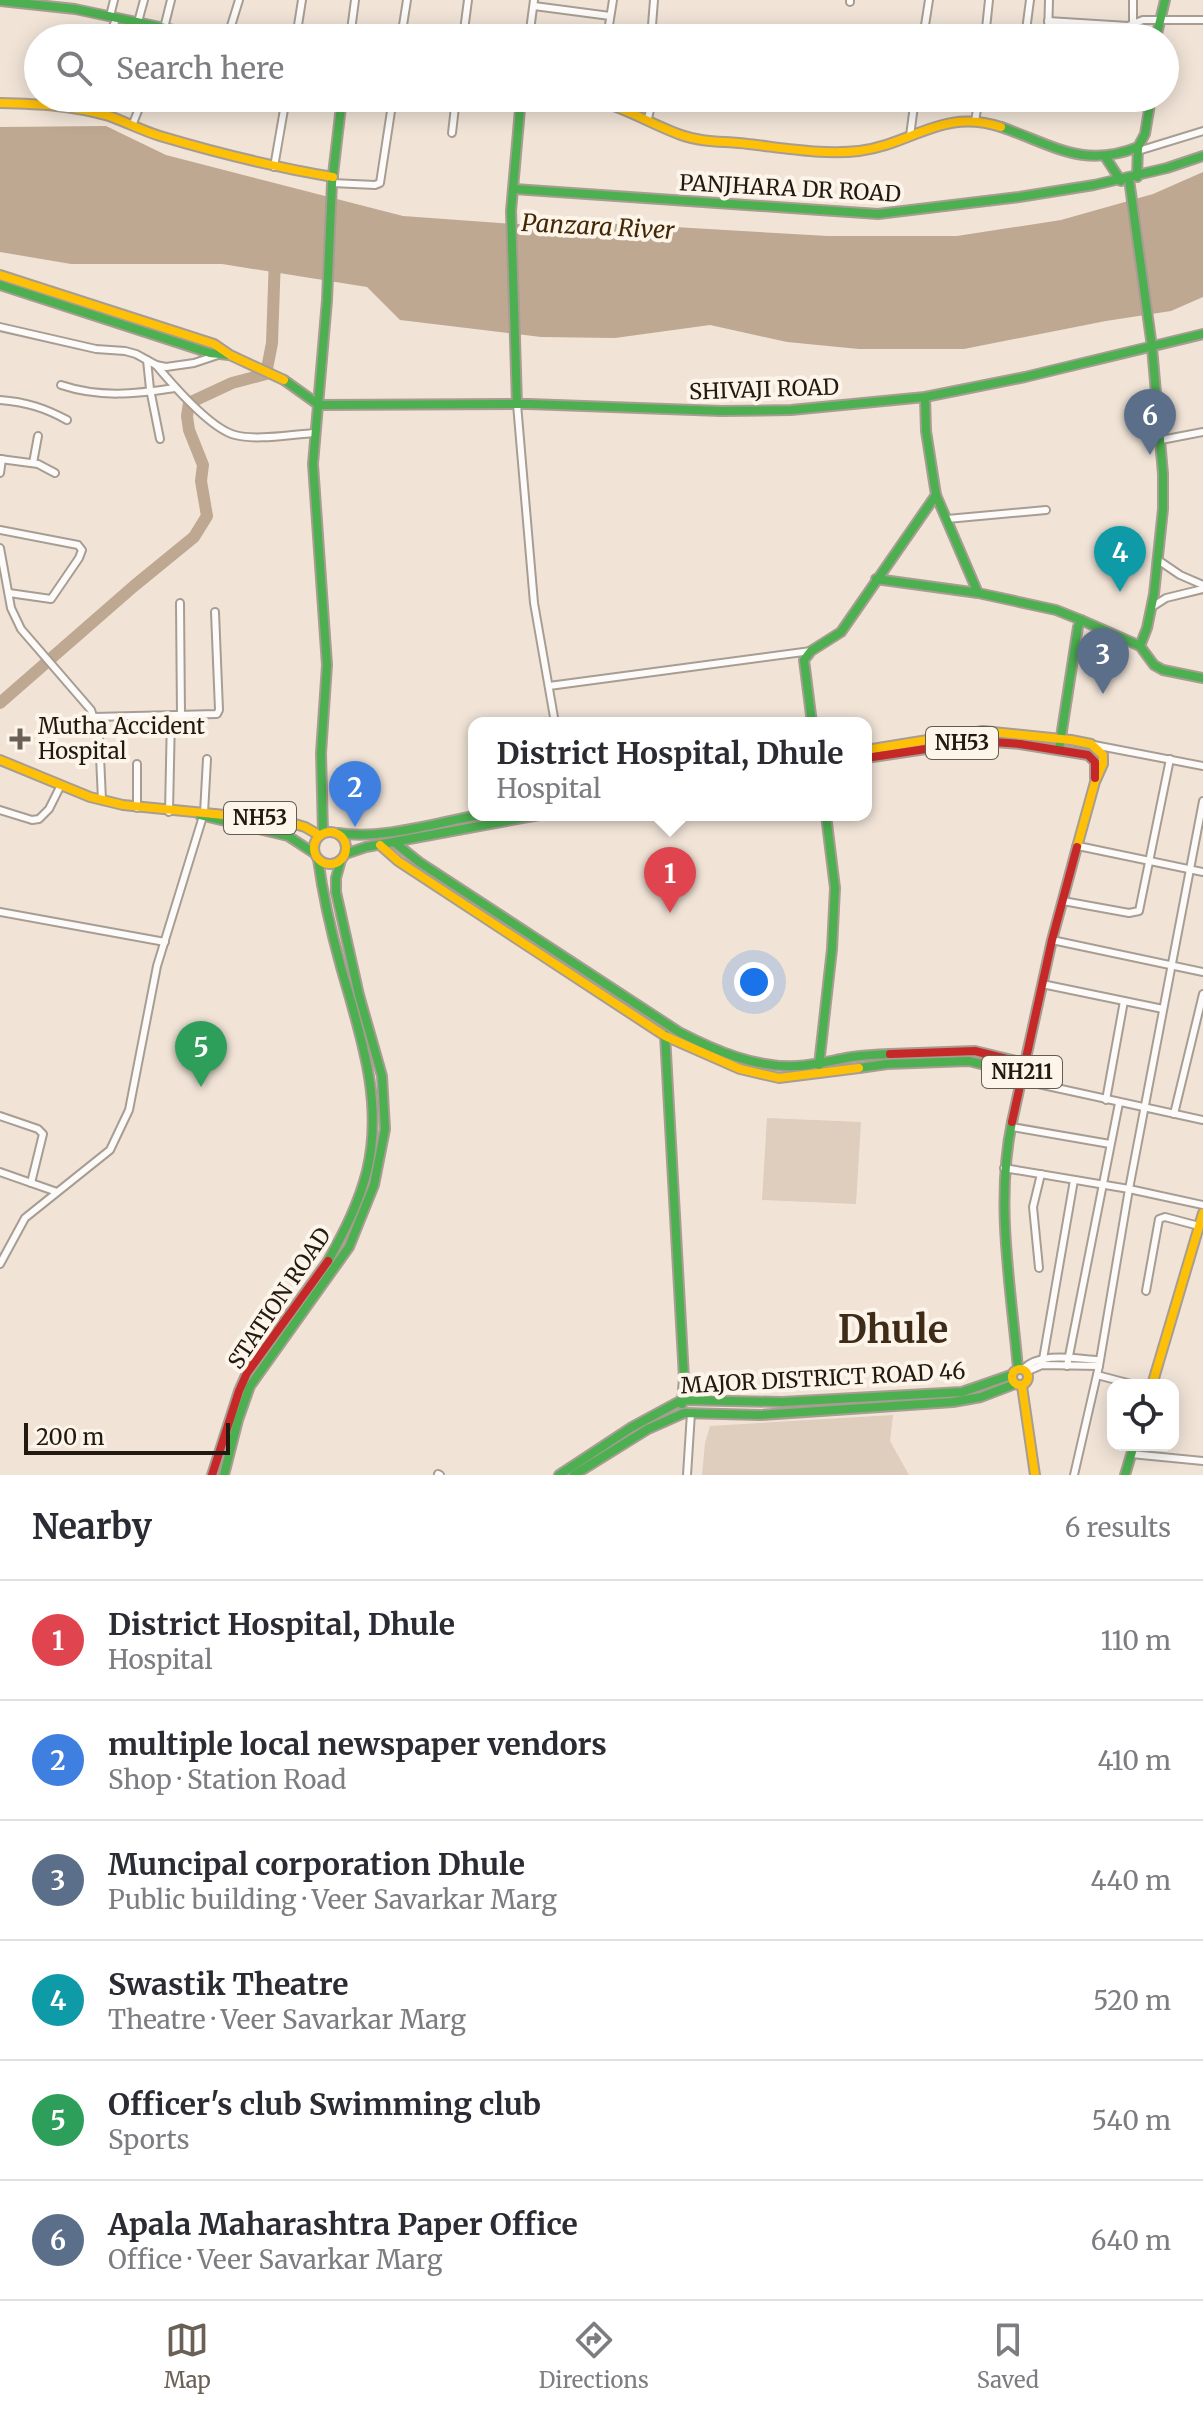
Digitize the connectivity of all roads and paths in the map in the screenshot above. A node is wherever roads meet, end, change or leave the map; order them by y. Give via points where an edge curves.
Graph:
1 (114, 0) edge
2 (144, 0) edge
3 (171, 0) edge
4 (239, 0) edge
5 (302, 0) edge
6 (355, 0) edge
7 (407, 0) edge
8 (468, 0) edge
9 (613, 0) edge
10 (654, 0) edge
11 (929, 0) edge
12 (989, 0) edge
13 (1030, 0) edge
14 (1049, 0) edge
15 (1133, 0) edge
16 (1165, 0) edge
17 (3, 1) edge
18 (50, 3) edge
19 (534, 3) edge
20 (610, 16) junction
21 (114, 17) junction
22 (1162, 19) junction
23 (1203, 20) edge
24 (1048, 21) joint
25 (138, 22) junction
26 (112, 24) edge
27 (144, 24) edge
28 (167, 24) edge
29 (232, 24) edge
30 (298, 24) edge
31 (352, 24) edge
32 (403, 24) edge
33 (465, 24) edge
34 (531, 24) edge
35 (609, 24) edge
36 (652, 24) edge
37 (925, 24) edge
38 (986, 24) edge
39 (1027, 24) edge
40 (1096, 24) edge
41 (1133, 24) joint
42 (1160, 24) edge
43 (0, 103) edge
44 (24, 103) edge
45 (89, 112) edge
46 (138, 112) edge
47 (284, 112) edge
48 (340, 112) edge
49 (391, 112) edge
50 (454, 112) edge
51 (520, 112) edge
52 (635, 112) edge
53 (650, 112) edge
54 (913, 112) edge
55 (977, 112) edge
56 (1149, 112) edge
57 (648, 118) junction
58 (975, 121) junction
59 (132, 126) junction
60 (1203, 131) edge
61 (452, 133) dead end
62 (910, 136) junction
63 (1138, 149) junction
64 (1203, 156) edge
65 (1106, 158) junction
66 (274, 167) junction
67 (1129, 179) junction
68 (332, 184) junction
69 (514, 189) junction
70 (0, 275) edge
71 (0, 285) edge
72 (0, 327) edge
73 (1203, 334) edge
74 (1152, 347) junction
75 (218, 355) junction
76 (230, 355) junction
77 (147, 360) junction
78 (156, 365) junction
79 (61, 385) dead end
80 (176, 390) junction
81 (150, 392) junction
82 (925, 397) junction
83 (0, 400) edge
84 (517, 404) junction
85 (319, 405) junction
86 (67, 420) dead end
87 (1203, 432) edge
88 (316, 433) junction
89 (38, 436) dead end
90 (160, 439) dead end
91 (1161, 440) junction
92 (1, 459) edge
93 (33, 463) junction
94 (0, 473) edge
95 (55, 473) dead end
96 (936, 495) junction
97 (1046, 510) dead end
98 (947, 519) junction
99 (0, 530) edge
100 (0, 548) edge
101 (1158, 560) junction
102 (876, 579) junction
103 (1203, 587) edge
104 (9, 593) junction
105 (978, 593) junction
106 (180, 603) dead end
107 (1152, 607) junction
108 (215, 612) dead end
109 (1081, 620) junction
110 (1140, 646) junction
111 (811, 651) junction
112 (1203, 678) edge
113 (549, 686) junction
114 (171, 716) junction
115 (181, 716) junction
116 (93, 717) junction
117 (554, 717) edge
118 (811, 717) edge
119 (1061, 738) junction
120 (1091, 744) junction
121 (872, 749) edge
122 (1059, 750) junction
123 (872, 757) edge
124 (207, 759) dead end
125 (1170, 759) junction
126 (0, 760) edge
127 (137, 764) dead end
128 (1203, 766) edge
129 (1095, 782) junction
130 (61, 785) junction
131 (102, 800) junction
132 (1203, 801) edge
133 (137, 808) junction
134 (0, 810) edge
135 (169, 812) junction
136 (201, 815) junction
137 (468, 817) edge
138 (504, 821) edge
139 (827, 821) edge
140 (338, 833) junction
141 (321, 834) junction
142 (394, 842) junction
143 (380, 845) junction
144 (1078, 846) junction
145 (316, 856) junction
146 (343, 857) junction
147 (1150, 861) junction
148 (1190, 869) junction
149 (1203, 872) edge
150 (1063, 901) junction
151 (0, 912) edge
152 (1052, 940) junction
153 (165, 942) junction
154 (576, 963) junction
155 (1172, 965) junction
156 (1203, 972) edge
157 (569, 973) junction
158 (1042, 984) junction
159 (1203, 994) edge
160 (1124, 1001) junction
161 (1163, 1009) junction
162 (664, 1023) junction
163 (665, 1036) junction
164 (819, 1063) junction
165 (1024, 1063) junction
166 (818, 1074) junction
167 (1021, 1077) junction
168 (1106, 1100) junction
169 (1119, 1103) junction
170 (1145, 1108) junction
171 (1174, 1114) junction
172 (0, 1116) edge
173 (1203, 1120) edge
174 (1012, 1127) junction
175 (1110, 1144) junction
176 (1004, 1168) junction
177 (0, 1172) edge
178 (1041, 1174) junction
179 (1074, 1180) junction
180 (31, 1183) junction
181 (1102, 1184) junction
182 (1129, 1189) junction
183 (57, 1193) junction
184 (1203, 1205) edge
185 (1203, 1213) edge
186 (1199, 1226) junction
187 (335, 1262) junction
188 (0, 1264) edge
189 (1039, 1268) dead end
190 (1146, 1291) dead end
191 (1043, 1362) junction
192 (1067, 1362) junction
193 (1099, 1363) junction
194 (1097, 1375) junction
195 (1019, 1376) junction
196 (1112, 1379) edge
197 (1154, 1379) edge
198 (243, 1392) junction
199 (682, 1400) junction
200 (688, 1413) junction
201 (1133, 1451) edge
202 (1139, 1451) edge
203 (1203, 1461) edge
204 (212, 1475) edge
205 (224, 1475) edge
206 (559, 1475) edge
207 (574, 1475) edge
208 (687, 1475) edge
209 (1035, 1475) edge
210 (1074, 1475) edge
211 (1125, 1475) edge

1 - 21 street
2 - 25 street
3 - 28 street
4 - 29 street
5 - 30 street
6 - 31 street
7 - 32 street
8 - 33 street
9 - 20 street
10 - 36 street
11 - 37 street
12 - 38 street
13 - 39 street
14 - 24 street
15 - 41 street
16 - 22 street
17 - 18 street
18 - 21 street
19 - 20 street
19 - 34 street
20 - 35 street
21 - 25 street
21 - 26 street
22 - 23 street
22 - 41 street
22 - 42 street
24 - 40 street
25 - 27 street
43 - 44 street
45 - 59 street
46 - 59 street
47 - 66 street
48 - 68 street
49 - 68 street via 380,183
50 - 61 street
51 - 69 street
52 - 57 street
53 - 57 street
54 - 62 street
55 - 58 street
56 - 63 street
57 - 62 street via 704,140 779,148 860,151
58 - 62 street via 950,122
58 - 65 street via 1044,145
59 - 66 street
60 - 63 street
63 - 65 street
63 - 67 street
64 - 67 street, PANJHARA DR ROAD
65 - 67 street
66 - 68 street
67 - 69 street, PANJHARA DR ROAD via 878,214
67 - 74 street
68 - 85 street
69 - 84 street
70 - 76 street via 214,344
71 - 75 street
72 - 77 street
73 - 74 street, SHIVAJI ROAD
74 - 82 street, SHIVAJI ROAD
74 - 91 street
75 - 76 street
75 - 78 street via 178,366
76 - 85 street via 283,379
77 - 78 street
77 - 81 street
78 - 80 street
79 - 81 street via 104,395
80 - 81 street
80 - 88 street via 236,436
81 - 90 street
82 - 84 street, SHIVAJI ROAD via 791,410
82 - 96 street
83 - 86 street via 38,406
84 - 85 street, SHIVAJI ROAD
84 - 113 street via 534,603
85 - 88 street
87 - 91 street
88 - 141 street via 314,485 327,665
89 - 93 street
91 - 101 street
92 - 93 street
92 - 94 street
93 - 95 street
96 - 98 street
96 - 102 street
97 - 98 street
98 - 105 street
99 - 104 street via 82,550 51,599
100 - 104 street
101 - 103 street
101 - 107 street
102 - 105 street
102 - 111 street via 841,632
103 - 107 street
104 - 116 street via 21,629
105 - 109 street
106 - 115 street
107 - 110 street
108 - 115 street via 218,712
109 - 110 street
109 - 119 street
110 - 112 street via 1163,670
111 - 113 street
111 - 118 street via 804,663
113 - 117 street
114 - 115 street
114 - 116 street
114 - 135 street
116 - 131 street via 99,734
119 - 120 street
119 - 121 street via 983,731
119 - 122 street
120 - 125 street
120 - 129 street via 1103,755
122 - 123 street, NH53 via 979,741
122 - 129 street via 1093,758
124 - 136 street
125 - 128 street
125 - 147 street
126 - 130 street
127 - 133 street
129 - 144 street, NH211
130 - 131 street
130 - 134 street via 39,819
131 - 133 street
132 - 148 street
133 - 135 street
135 - 136 street
136 - 141 street, NH53 via 301,824
136 - 145 street, NH53 via 278,832 304,843
136 - 153 street
137 - 140 street via 377,834
138 - 142 street
139 - 164 street via 835,888
140 - 141 street
140 - 146 street via 346,842
141 - 145 street via 314,842
142 - 143 street
142 - 154 street
143 - 146 street
143 - 157 street
144 - 147 street
144 - 150 street, NH211
145 - 146 street via 330,864
145 - 187 street, STATION ROAD via 371,1080 373,1115 365,1182
146 - 187 street, STATION ROAD via 336,892 382,1076 385,1125 374,1185 349,1247
147 - 148 street
147 - 150 street via 1137,913
148 - 149 street
148 - 155 street
150 - 152 street, NH211
151 - 153 street
152 - 155 street
152 - 158 street, NH211
153 - 183 street via 121,1131 110,1150
154 - 157 street
154 - 162 street
155 - 156 street
155 - 161 street
157 - 163 street
158 - 160 street
158 - 165 street, NH211
159 - 171 street
160 - 161 street
160 - 168 street
161 - 170 street
162 - 163 street
162 - 164 street via 697,1042 756,1063
163 - 166 street via 760,1075
163 - 199 street
164 - 165 street via 958,1050
164 - 166 street
165 - 167 street, NH211
166 - 167 street via 958,1061
167 - 168 street
167 - 174 street, NH211
168 - 169 street
169 - 170 street
169 - 175 street
170 - 171 street
170 - 182 street
171 - 173 street
172 - 180 street via 43,1134
174 - 175 street
174 - 176 street, NH211
175 - 181 street
176 - 178 street
176 - 195 street, NH211
177 - 180 street
178 - 179 street
178 - 189 street via 1033,1207
179 - 181 street
179 - 191 street
180 - 183 street
181 - 182 street
181 - 192 street
182 - 184 street
182 - 193 street
183 - 188 street via 25,1218
185 - 186 street
186 - 190 street via 1159,1219
186 - 197 street
187 - 198 street, STATION ROAD via 247,1373
191 - 192 street
191 - 195 street
192 - 193 street
193 - 194 street
194 - 196 street
194 - 210 street
195 - 199 street, MAJOR DISTRICT ROAD 46 via 962,1392 782,1402
195 - 200 street, MAJOR DISTRICT ROAD 46 via 981,1397 953,1402 760,1415
195 - 209 street, NH211
198 - 204 street, STATION ROAD
198 - 205 street, STATION ROAD
199 - 200 street
199 - 206 street, MAJOR DISTRICT ROAD 46
200 - 207 street, MAJOR DISTRICT ROAD 46 via 648,1429
200 - 208 street
201 - 211 street
202 - 203 street

